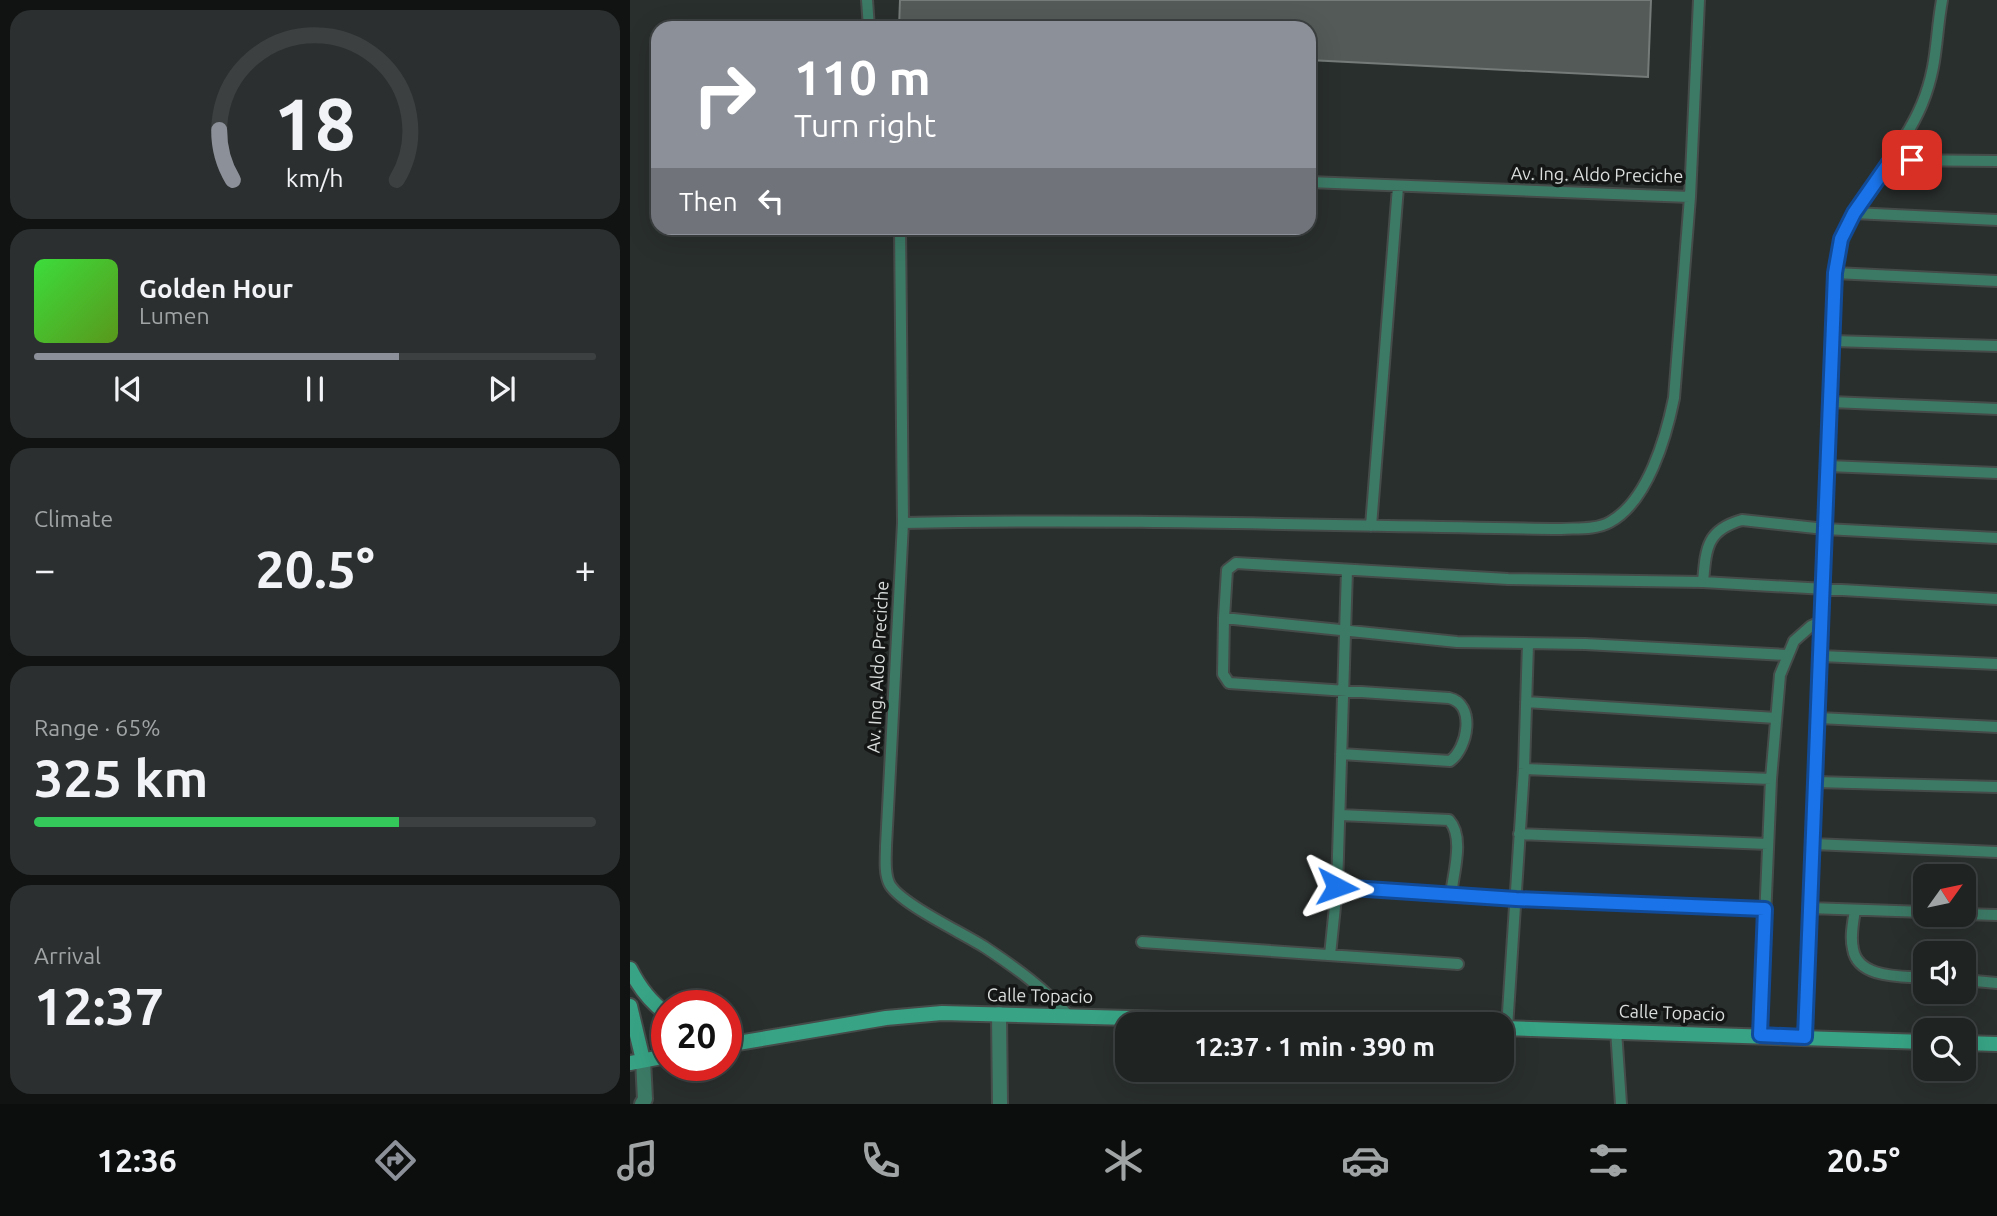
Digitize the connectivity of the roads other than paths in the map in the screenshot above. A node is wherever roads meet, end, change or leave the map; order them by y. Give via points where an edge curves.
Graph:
1 (867, 0) edge
2 (1699, 0) edge
3 (1942, 0) edge
4 (868, 21) edge
5 (1891, 160) junction
6 (1997, 161) edge
7 (1316, 182) edge
8 (1398, 187) junction
9 (1690, 197) junction
10 (1854, 213) junction
11 (1997, 220) edge
12 (900, 235) edge
13 (1835, 273) junction
14 (1997, 281) edge
15 (1833, 341) junction
16 (1997, 346) edge
17 (1831, 402) junction
18 (1997, 410) edge
19 (1828, 466) junction
20 (1997, 473) edge
21 (903, 523) junction
22 (1371, 526) junction
23 (1825, 530) junction
24 (1997, 538) edge
25 (1347, 570) junction
26 (1703, 582) junction
27 (1823, 590) junction
28 (1997, 599) edge
29 (1224, 618) junction
30 (1822, 621) junction
31 (1345, 629) junction
32 (1528, 644) junction
33 (1787, 655) junction
34 (1821, 656) junction
35 (1997, 664) edge
36 (1342, 690) junction
37 (1526, 702) junction
38 (1776, 718) junction
39 (1819, 718) junction
40 (1997, 727) edge
41 (1341, 754) junction
42 (1524, 769) junction
43 (1771, 779) junction
44 (1816, 782) junction
45 (1997, 787) edge
46 (1340, 815) junction
47 (1519, 834) junction
48 (1768, 844) junction
49 (1813, 844) junction
50 (1997, 852) edge
51 (1337, 887) junction
52 (1451, 895) junction
53 (1516, 899) junction
54 (1810, 908) junction
55 (1765, 909) junction
56 (1854, 910) junction
57 (1913, 912) edge
58 (1976, 914) edge
59 (1997, 915) edge
60 (1142, 942) dead end
61 (1330, 955) junction
62 (1458, 964) dead end
63 (630, 969) edge
64 (1913, 976) edge
65 (1976, 982) edge
66 (1997, 983) edge
67 (651, 1000) edge
68 (630, 1006) edge
69 (1505, 1012) edge
70 (999, 1014) junction
71 (1069, 1016) junction
72 (1115, 1017) edge
73 (1514, 1028) edge
74 (1616, 1030) junction
75 (1760, 1035) junction
76 (1805, 1037) junction
77 (742, 1041) edge
78 (1913, 1042) edge
79 (1976, 1043) edge
80 (1997, 1044) edge
81 (636, 1062) edge
82 (642, 1104) edge
83 (1000, 1104) edge
84 (1621, 1104) edge

1 - 4 lane
2 - 9 lane, Av. Ing. Aldo Preciche
3 - 5 lane via 1934,71
5 - 6 lane
5 - 10 lane
7 - 8 lane, Av. Ing. Aldo Preciche
8 - 9 lane, Av. Ing. Aldo Preciche
8 - 22 lane
9 - 22 lane via 1674,398 1658,457 1622,513 1608,524 1561,529
10 - 11 lane
10 - 13 lane via 1841,239
12 - 21 lane, Av. Ing. Aldo Preciche
13 - 14 lane
13 - 15 lane
15 - 16 lane
15 - 17 lane
17 - 18 lane
17 - 19 lane
19 - 20 lane
19 - 23 lane
21 - 22 lane via 1060,520
21 - 71 lane, Av. Ing. Aldo Preciche via 886,846 889,883 901,897 1030,979
23 - 24 lane
23 - 26 lane via 1742,520 1731,523 1717,531 1706,548
23 - 27 lane
25 - 26 lane via 1508,579
25 - 29 lane via 1236,563 1227,570
25 - 31 lane
26 - 27 lane
27 - 28 lane
27 - 30 lane
29 - 31 lane
29 - 36 lane via 1223,674 1229,683
30 - 33 lane via 1801,633
30 - 34 lane
31 - 32 lane via 1457,642
31 - 36 lane
32 - 33 lane
32 - 37 lane
33 - 38 lane
34 - 35 lane
34 - 39 lane
36 - 41 lane
36 - 41 lane via 1456,699 1466,725 1461,748 1450,761
37 - 38 lane
37 - 42 lane
38 - 43 lane
39 - 40 lane
39 - 44 lane
41 - 46 lane
42 - 43 lane
42 - 47 lane
43 - 48 lane
44 - 45 lane
44 - 49 lane
46 - 51 lane
46 - 52 lane via 1449,820 1457,840
47 - 48 lane
47 - 53 lane
48 - 55 lane
49 - 50 lane
49 - 54 lane
51 - 52 lane
51 - 61 lane
52 - 53 lane
53 - 55 lane
53 - 69 lane
54 - 56 lane
54 - 76 lane
55 - 75 lane
56 - 57 lane
56 - 64 lane via 1852,940 1857,961 1877,972
58 - 59 lane
60 - 61 lane
61 - 62 lane
63 - 67 street
65 - 66 lane
68 - 81 street
70 - 71 street, Calle Topacio
70 - 77 street, Calle Topacio via 886,1018
70 - 83 street
71 - 72 street, Calle Topacio
73 - 74 street, Calle Topacio
74 - 75 street, Calle Topacio
74 - 84 lane
75 - 76 street, Calle Topacio
76 - 78 street, Calle Topacio
79 - 80 street
81 - 82 street via 645,1099

